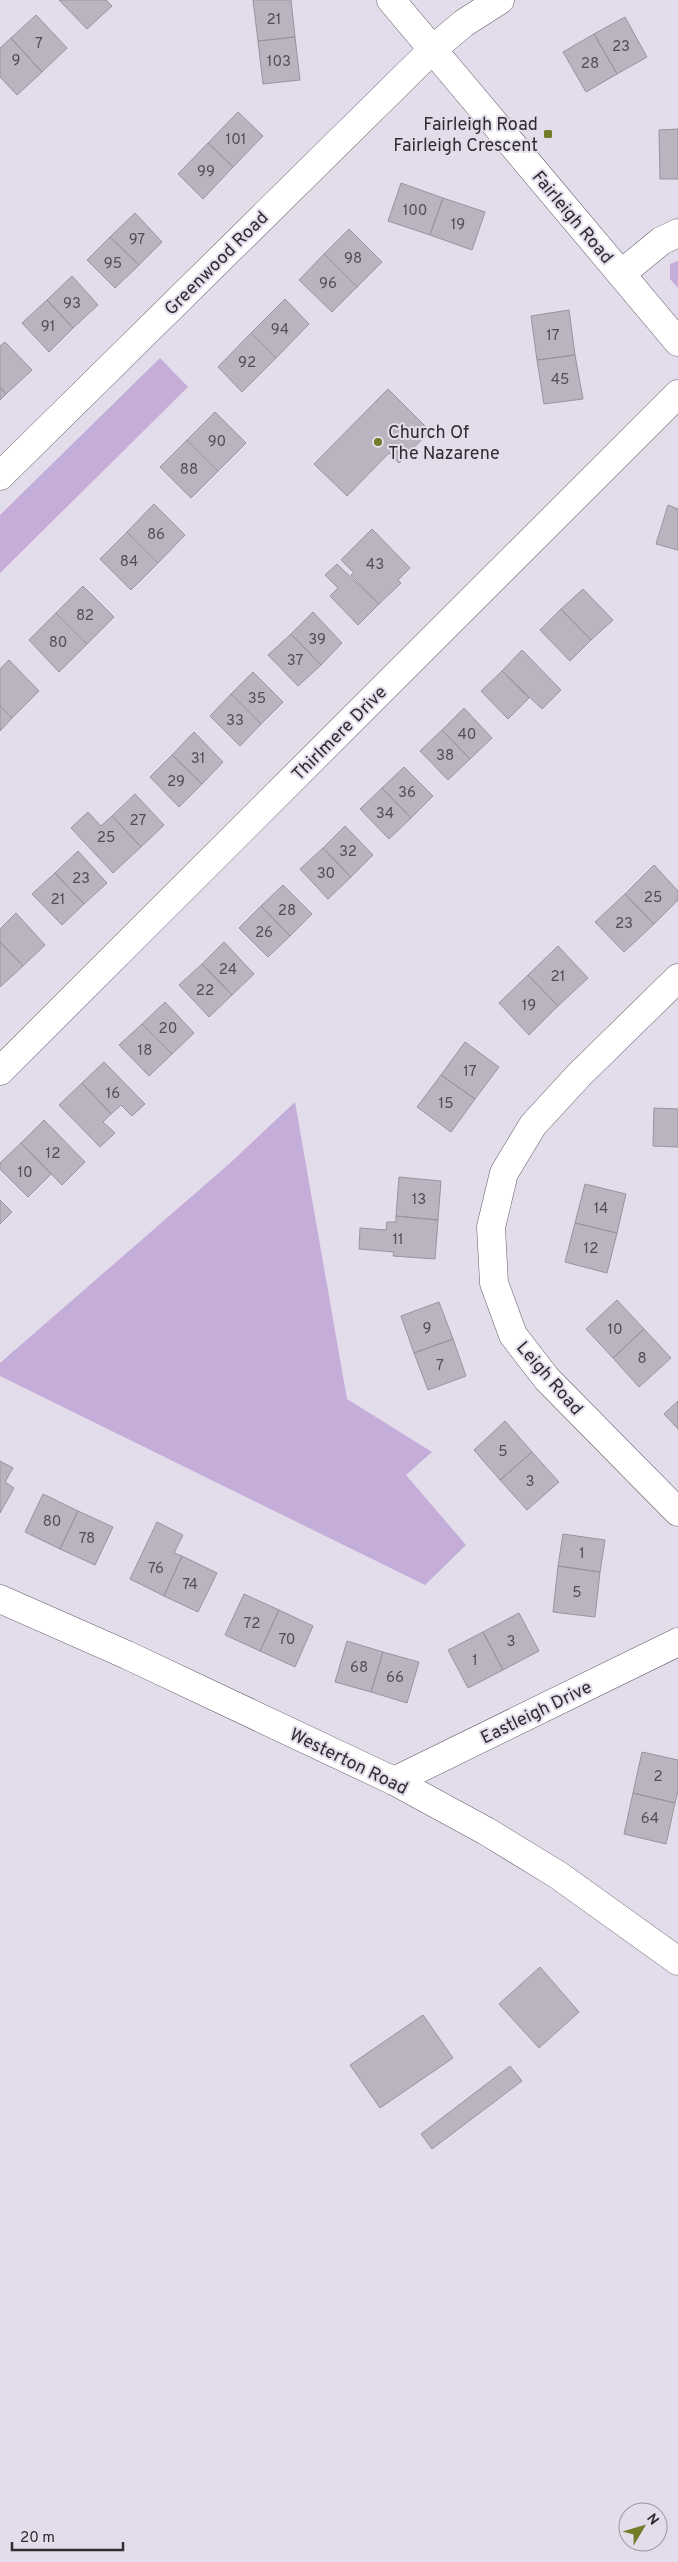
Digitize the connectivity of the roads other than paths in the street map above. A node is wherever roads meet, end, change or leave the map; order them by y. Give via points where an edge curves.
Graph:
1 (391, 0) edge
2 (500, 0) edge
3 (433, 49) junction
4 (678, 234) edge
5 (621, 274) junction
6 (678, 342) edge
7 (678, 394) edge
8 (0, 476) edge
9 (678, 978) edge
10 (0, 1071) edge
11 (678, 1512) edge
12 (0, 1599) edge
13 (678, 1642) edge
14 (394, 1782) junction
15 (678, 1961) edge

1 - 3 street, Fairleigh Road
2 - 3 street, Greenwood Road via 464,23
3 - 5 street, Fairleigh Road
3 - 8 street, Greenwood Road
4 - 5 street via 660,241
5 - 6 street, Fairleigh Road
7 - 10 street, Thirlmere Drive
9 - 11 street, Leigh Road via 579,1075 533,1126 504,1173 491,1227 494,1283 513,1335 547,1379
12 - 14 street, Westerton Road via 127,1655
13 - 14 street, Eastleigh Drive
14 - 15 street, Westerton Road via 486,1831 542,1866

